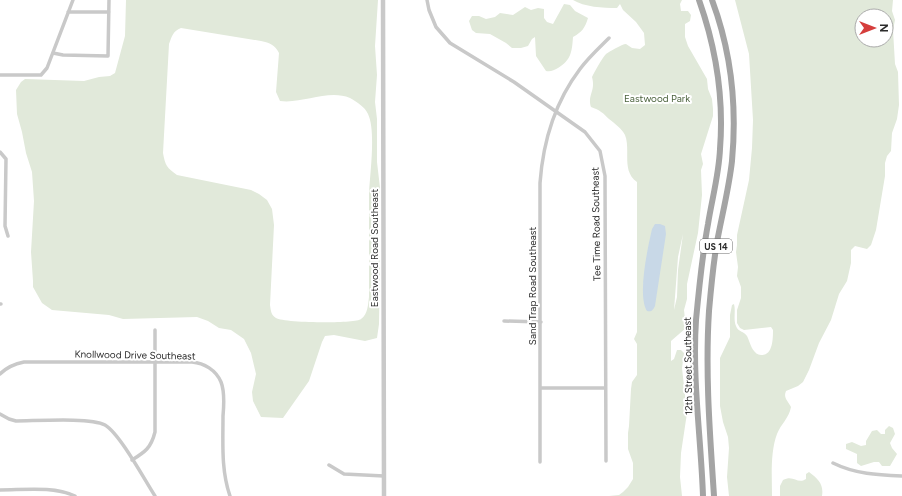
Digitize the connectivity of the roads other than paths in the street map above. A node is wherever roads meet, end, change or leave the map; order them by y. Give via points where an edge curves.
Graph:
1 (72, 0) edge
2 (109, 0) edge
3 (383, 0) edge
4 (427, 0) edge
5 (700, 0) edge
6 (712, 0) edge
7 (68, 12) junction
8 (109, 12) junction
9 (609, 38) dead end
10 (53, 53) junction
11 (0, 75) edge
12 (556, 112) junction
13 (0, 152) edge
14 (8, 236) dead end
15 (504, 321) dead end
16 (541, 322) junction
17 (155, 330) dead end
18 (155, 361) junction
19 (0, 374) edge
20 (540, 388) junction
21 (605, 388) junction
22 (0, 414) edge
23 (132, 460) junction
24 (606, 461) dead end
25 (540, 462) dead end
26 (833, 463) dead end
27 (329, 465) dead end
28 (384, 476) junction
29 (902, 476) edge
30 (0, 490) edge
31 (75, 496) edge
32 (155, 496) edge
33 (230, 496) edge
34 (384, 496) edge
35 (703, 496) edge
36 (714, 496) edge

1 - 7 street
2 - 8 street
3 - 28 street, Eastwood Road Southeast
4 - 12 street, Tee Time Road Southeast via 434,22 450,43 503,75
5 - 35 main road, 12th Street Southeast / US 14 via 717,64 721,98 718,168 702,265 696,323
6 - 36 main road, 12th Street Southeast / US 14 via 724,38 730,72 733,133 730,175 713,271 708,337 708,392
7 - 8 street
7 - 10 street
8 - 10 street via 108,56
9 - 12 street, Sand Trap Road Southeast via 580,70
10 - 11 street via 41,75
12 - 16 street, Sand Trap Road Southeast via 545,144 540,178
12 - 21 street, Tee Time Road Southeast via 591,138 600,151 604,166
13 - 14 street via 6,159 5,226
15 - 16 street
16 - 20 street, Sand Trap Road Southeast
17 - 18 street
18 - 19 street, Knollwood Drive Southeast via 24,362 16,363
18 - 23 street via 155,432 147,449
18 - 33 street, Knollwood Drive Southeast via 198,362 211,369 218,377 224,396 224,469
20 - 21 street
20 - 25 street, Sand Trap Road Southeast
21 - 24 street, Tee Time Road Southeast
22 - 23 street via 16,421 99,423 114,433
23 - 32 street
26 - 29 street via 864,473
27 - 28 street via 344,474
28 - 34 street, Eastwood Road Southeast
30 - 31 street via 51,490

